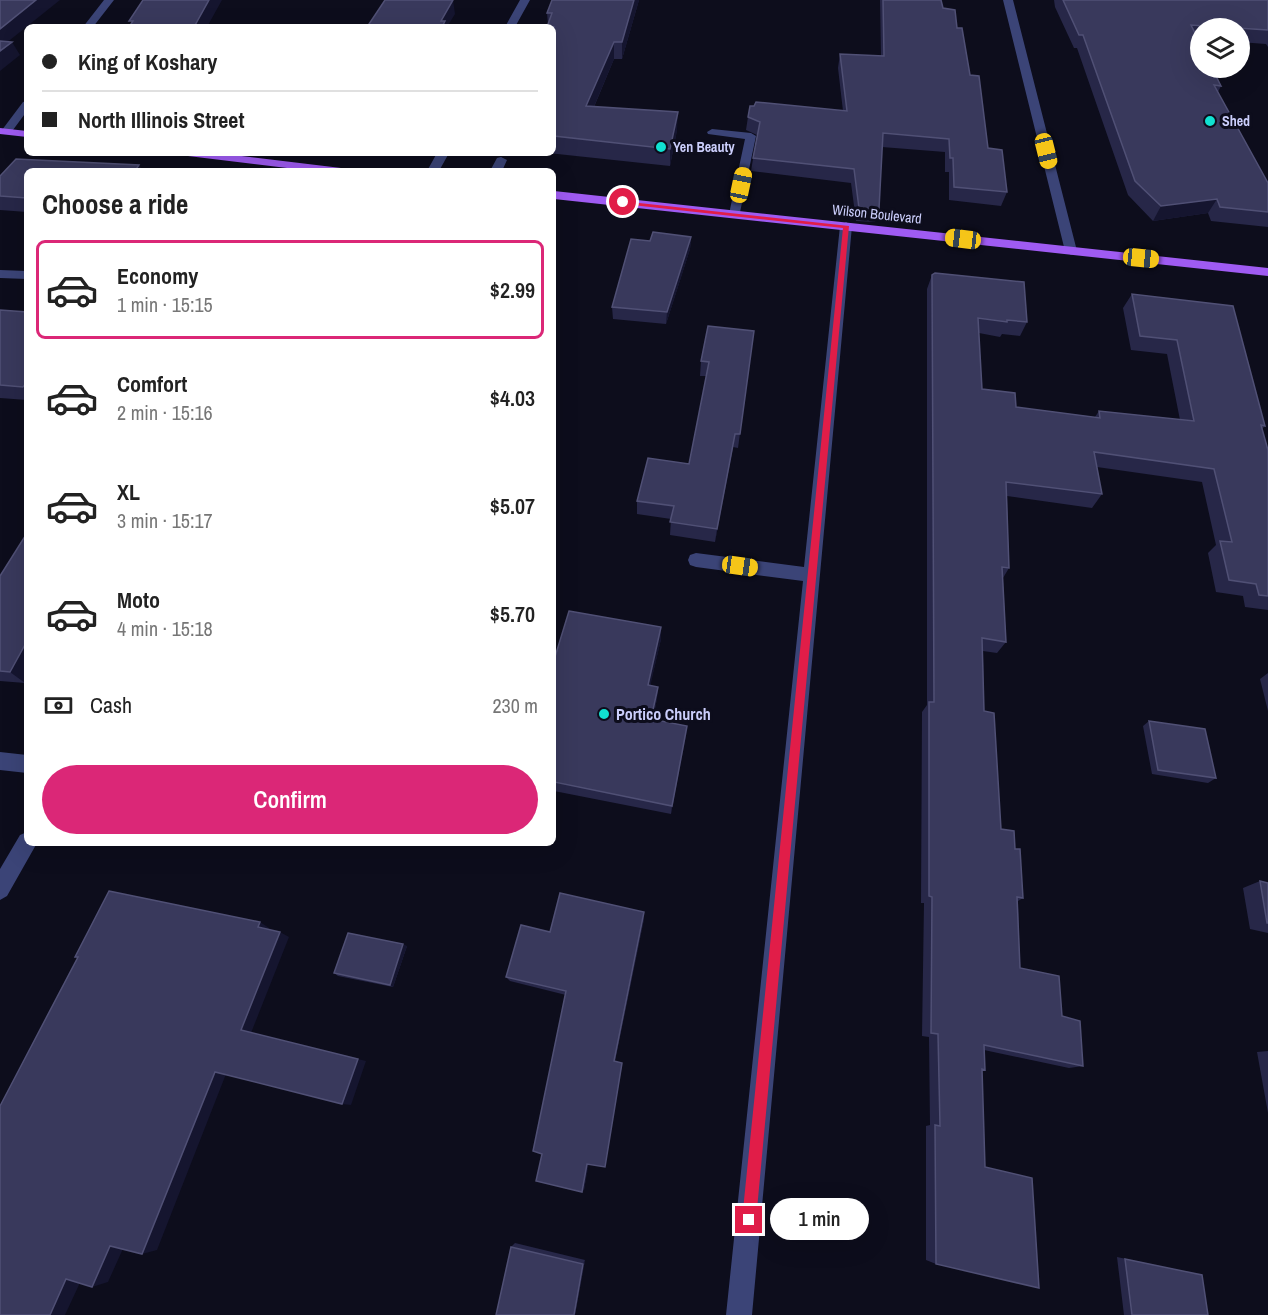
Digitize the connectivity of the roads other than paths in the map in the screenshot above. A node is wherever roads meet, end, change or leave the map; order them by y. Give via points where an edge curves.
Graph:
1 (109, 0) edge
2 (525, 0) edge
3 (1008, 0) edge
4 (89, 24) edge
5 (512, 24) edge
6 (24, 107) edge
7 (3, 131) edge
8 (712, 132) dead end
9 (24, 134) edge
10 (214, 156) edge
11 (501, 160) dead end
12 (316, 168) edge
13 (497, 168) edge
14 (556, 195) edge
15 (735, 214) junction
16 (846, 226) junction
17 (1071, 251) junction
18 (1268, 272) edge
19 (0, 274) edge
20 (24, 275) edge
21 (696, 560) dead end
22 (812, 574) junction
23 (0, 761) edge
24 (24, 764) edge
25 (25, 846) edge
26 (0, 889) edge
27 (739, 1315) edge

1 - 4 street
2 - 5 street
3 - 17 street
6 - 7 street
7 - 9 main road
8 - 15 street via 752,136
10 - 12 main road
11 - 13 street
14 - 15 main road, Wilson Boulevard
15 - 16 main road, Wilson Boulevard
16 - 17 main road, Wilson Boulevard
16 - 22 street
17 - 18 main road, Wilson Boulevard
19 - 20 street
21 - 22 street
22 - 27 street
23 - 24 street
25 - 26 street

